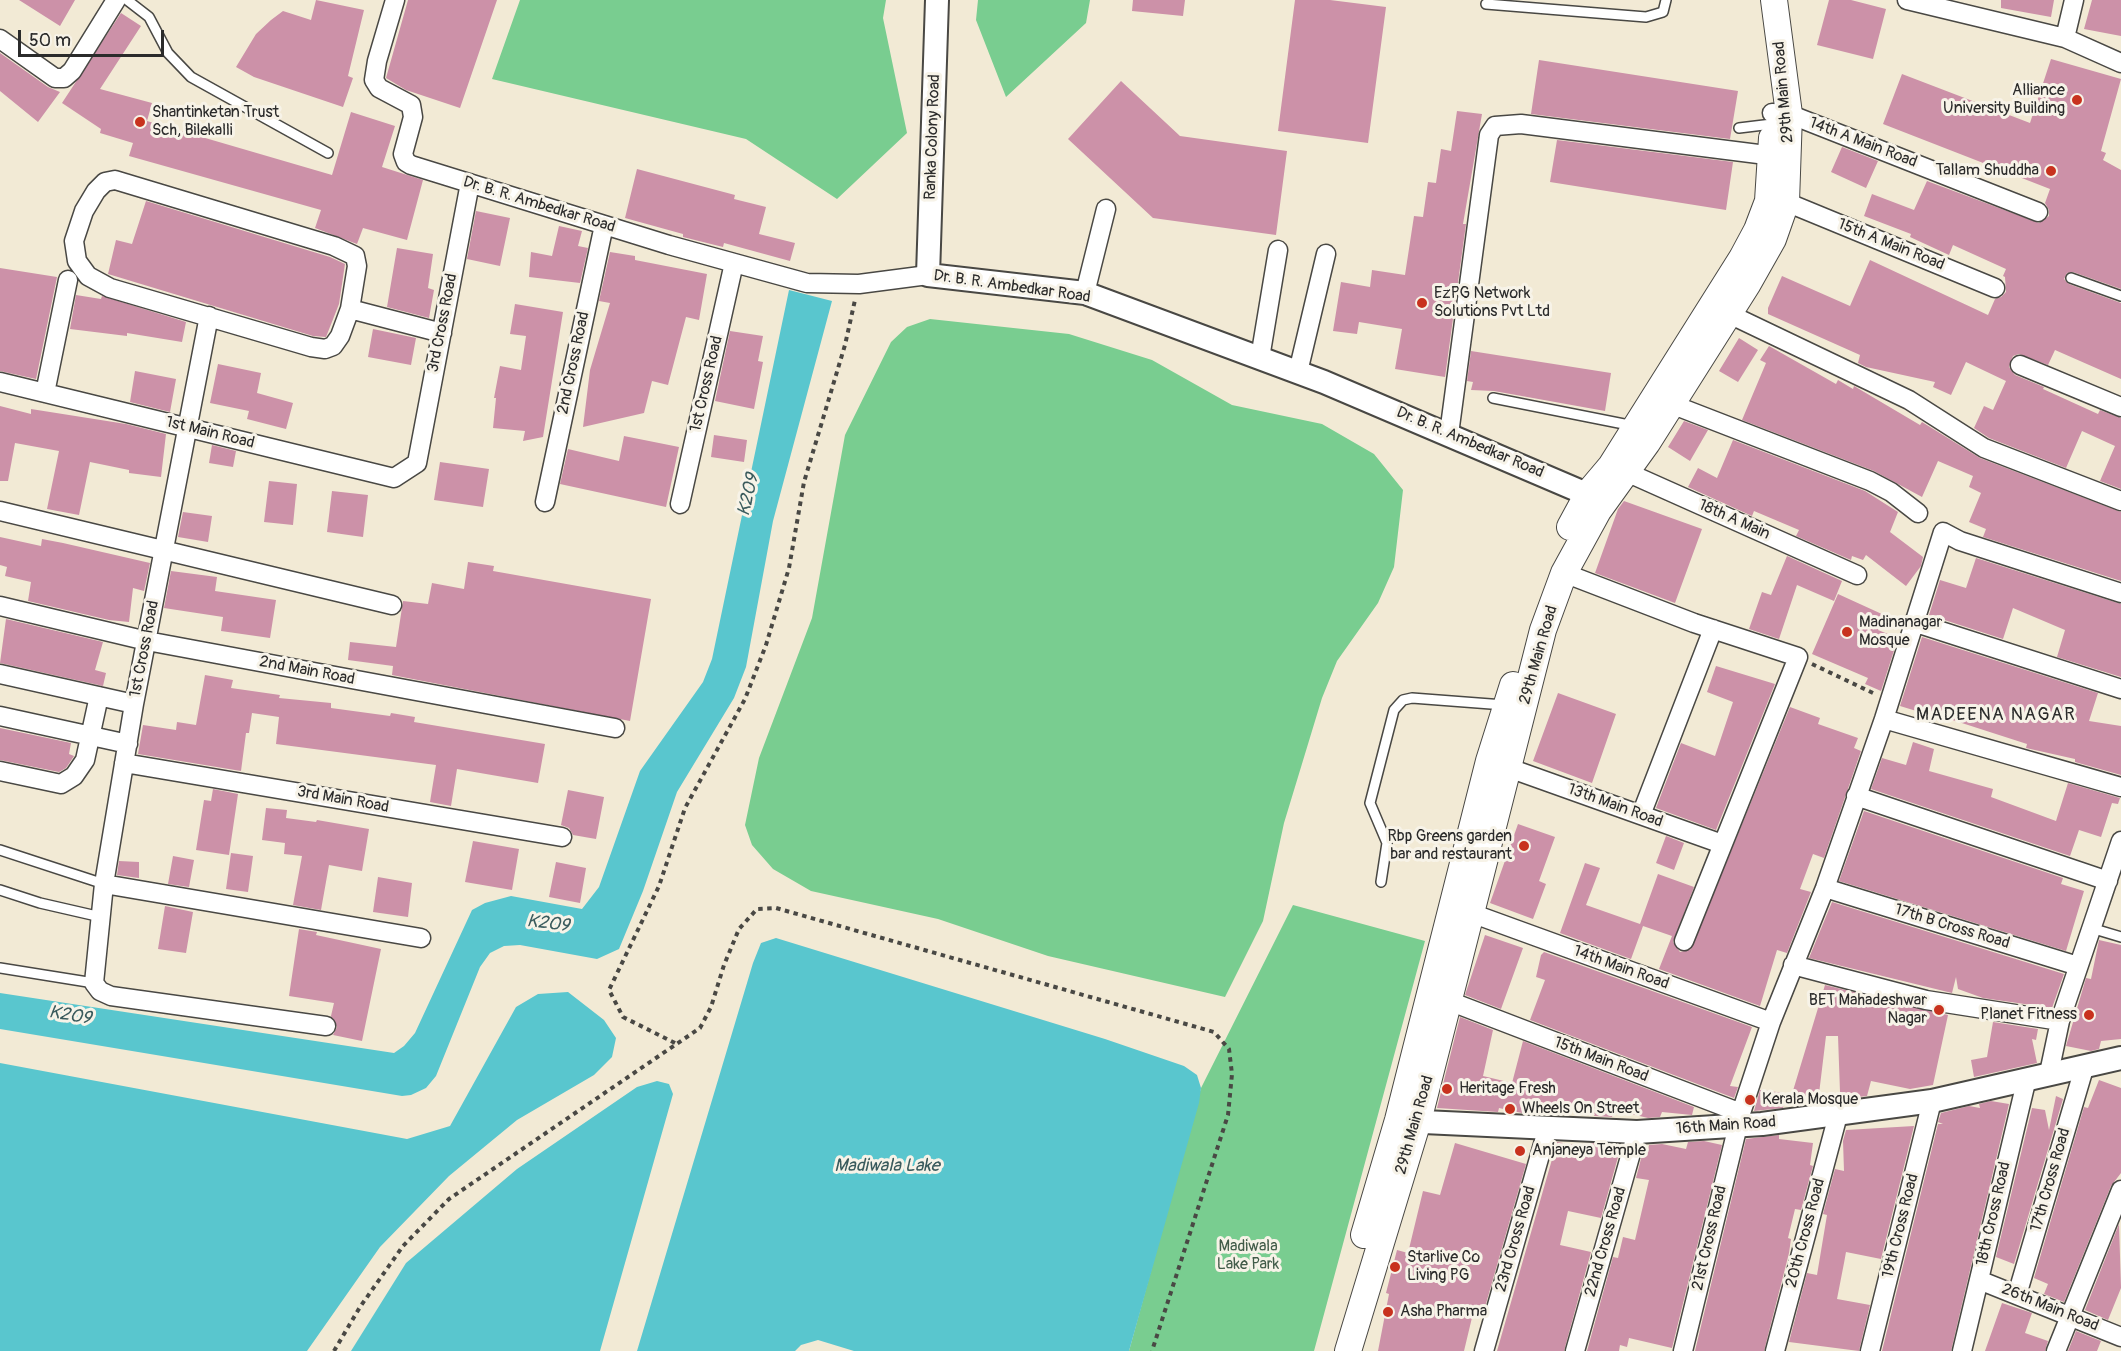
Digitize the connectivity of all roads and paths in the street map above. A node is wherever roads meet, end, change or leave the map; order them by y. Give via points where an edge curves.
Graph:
1 (116, 0) edge
2 (127, 0) edge
3 (395, 0) edge
4 (937, 0) edge
5 (1666, 0) edge
6 (1759, 0) edge
7 (1774, 0) edge
8 (1907, 0) edge
9 (2074, 0) edge
10 (1486, 4) dead end
11 (1954, 5) edge
12 (2065, 38) junction
13 (0, 39) edge
14 (2121, 63) edge
15 (1778, 117) junction
16 (1739, 128) dead end
17 (328, 153) dead end
18 (1781, 157) junction
19 (470, 183) junction
20 (1786, 202) junction
21 (1106, 209) dead end
22 (2038, 212) dead end
23 (604, 225) junction
24 (1278, 250) dead end
25 (1326, 254) dead end
26 (734, 263) junction
27 (928, 275) junction
28 (2072, 278) dead end
29 (68, 280) dead end
30 (858, 284) junction
31 (1995, 288) dead end
32 (1085, 293) junction
33 (2121, 296) edge
34 (350, 309) junction
35 (1729, 314) junction
36 (209, 316) junction
37 (442, 333) junction
38 (1260, 358) junction
39 (2020, 365) dead end
40 (1298, 372) junction
41 (0, 382) edge
42 (45, 393) junction
43 (1493, 398) dead end
44 (1671, 404) junction
45 (2121, 407) edge
46 (186, 427) junction
47 (1636, 427) junction
48 (1449, 434) junction
49 (417, 463) joint
50 (1619, 469) junction
51 (1597, 497) junction
52 (2121, 501) edge
53 (544, 502) dead end
54 (680, 504) dead end
55 (0, 511) edge
56 (1918, 513) dead end
57 (165, 551) junction
58 (1564, 573) junction
59 (1857, 575) dead end
60 (2121, 593) edge
61 (392, 605) dead end
62 (0, 606) edge
63 (1913, 622) junction
64 (1713, 629) junction
65 (147, 641) junction
66 (1798, 657) junction
67 (0, 674) edge
68 (2121, 689) edge
69 (99, 696) junction
70 (1889, 700) junction
71 (134, 704) junction
72 (1506, 705) junction
73 (0, 716) edge
74 (1884, 719) junction
75 (615, 728) dead end
76 (90, 736) junction
77 (128, 744) junction
78 (124, 763) junction
79 (1509, 768) junction
80 (0, 771) edge
81 (2121, 787) edge
82 (1856, 796) junction
83 (1641, 815) junction
84 (562, 837) dead end
85 (2121, 841) edge
86 (1722, 844) junction
87 (0, 850) edge
88 (1381, 882) dead end
89 (2108, 882) junction
90 (104, 884) junction
91 (1825, 888) junction
92 (0, 890) edge
93 (1471, 913) junction
94 (100, 916) junction
95 (2091, 928) junction
96 (421, 938) dead end
97 (2121, 938) edge
98 (1684, 941) dead end
99 (1793, 965) junction
100 (2078, 966) junction
101 (0, 968) edge
102 (94, 983) junction
103 (1449, 1001) junction
104 (2060, 1021) junction
105 (1771, 1022) junction
106 (326, 1026) dead end
107 (675, 1043) junction
108 (2121, 1058) edge
109 (2085, 1065) junction
110 (2049, 1073) junction
111 (2027, 1078) junction
112 (1932, 1101) junction
113 (1838, 1114) junction
114 (1738, 1119) junction
115 (1408, 1121) junction
116 (1548, 1128) junction
117 (1636, 1132) junction
118 (2121, 1190) edge
119 (1979, 1280) junction
120 (2017, 1295) junction
121 (2070, 1318) junction
122 (2121, 1336) edge
123 (334, 1351) edge
124 (1152, 1351) edge
125 (1332, 1351) edge
126 (1348, 1351) edge
127 (1484, 1351) edge
128 (1575, 1351) edge
129 (1683, 1351) edge
130 (1775, 1351) edge
131 (1870, 1351) edge
132 (1962, 1351) edge
133 (2056, 1351) edge

1 - 13 street via 64,78 56,78
2 - 17 lane via 149,17 168,53 191,77
3 - 19 street, Dr. B. R. Ambedkar Road via 374,80 379,88 411,105 413,117 403,158 411,165
4 - 27 street, Ranka Colony Road
5 - 10 lane via 1663,12 1646,17
6 - 15 main road, 29th Main Road
7 - 15 main road, 29th Main Road
8 - 11 street
9 - 12 street
11 - 12 street
12 - 14 street
15 - 16 lane
15 - 18 main road, 29th Main Road
15 - 22 street, 14th A Main Road
18 - 20 main road, 29th Main Road
18 - 47 main road, 29th Main Road via 1757,230 1742,258
18 - 48 street via 1521,124 1495,126 1489,135
19 - 23 street, Dr. B. R. Ambedkar Road
19 - 37 street, 3rd Cross Road
20 - 31 street, 15th A Main Road
20 - 35 main road, 29th Main Road via 1773,239
21 - 32 street
23 - 26 street, Dr. B. R. Ambedkar Road
23 - 53 street, 2nd Cross Road
24 - 38 street
25 - 40 street
26 - 30 street, Dr. B. R. Ambedkar Road via 807,283
26 - 54 street, 1st Cross Road
27 - 30 street, Dr. B. R. Ambedkar Road
27 - 32 street, Dr. B. R. Ambedkar Road
28 - 33 lane
29 - 42 street
30 - 107 path via 845,345 804,482 789,568 766,645 746,699 685,808 659,885 609,990 623,1017
32 - 38 street, Dr. B. R. Ambedkar Road
34 - 36 street via 340,336 325,349
34 - 36 street via 355,256 334,246 115,180 105,182 84,211 74,241 77,261 88,276 110,288
34 - 37 street
35 - 44 main road, 29th Main Road
35 - 52 street via 1909,400 1984,448
36 - 46 street, 1st Cross Road
37 - 49 street, 3rd Cross Road
38 - 40 street, Dr. B. R. Ambedkar Road
39 - 45 street
40 - 48 street, Dr. B. R. Ambedkar Road
41 - 42 street, 1st Main Road
42 - 46 street, 1st Main Road
43 - 47 lane
44 - 50 main road, 29th Main Road
44 - 56 street via 1870,481 1892,492
46 - 49 street, 1st Main Road via 394,478
46 - 57 street, 1st Cross Road
47 - 50 main road, 29th Main Road
48 - 51 street, Dr. B. R. Ambedkar Road
50 - 51 main road, 29th Main Road
50 - 59 street, 18th A Main
51 - 58 main road, 29th Main Road
51 - 72 main road, 29th Main Road via 1557,551
55 - 57 street
57 - 61 street
57 - 65 street, 1st Cross Road
58 - 64 street
58 - 79 main road, 29th Main Road via 1543,630
60 - 63 street, 21st Cross Road via 1960,541 1943,532
62 - 65 street, 2nd Main Road
63 - 68 street
63 - 70 street, 21st Cross Road
64 - 66 street
64 - 83 street
65 - 71 street, 1st Cross Road
65 - 75 street, 2nd Main Road
66 - 70 path
66 - 86 street
67 - 69 street
69 - 71 street
69 - 76 street
70 - 74 street, 21st Cross Road
71 - 77 street, 1st Cross Road
72 - 88 lane via 1412,698 1403,700 1394,710 1370,803 1387,843
72 - 115 main road, 29th Main Road via 1489,761
73 - 76 street
74 - 81 street
74 - 82 street, 21st Cross Road
76 - 77 street
76 - 80 street via 80,769 61,784
77 - 78 street, 1st Cross Road
78 - 84 street, 3rd Main Road
78 - 90 street, 1st Cross Road
79 - 83 street, 13th Main Road
79 - 93 main road, 29th Main Road
82 - 89 street
82 - 91 street, 21st Cross Road
83 - 86 street, 13th Main Road
85 - 89 street
86 - 98 street
87 - 90 lane
89 - 95 street
90 - 94 street, 1st Cross Road
90 - 96 street
91 - 99 street, 21st Cross Road
91 - 100 street, 17th B Cross Road
92 - 94 lane
93 - 103 main road, 29th Main Road
93 - 105 street, 14th Main Road
94 - 102 street, 1st Cross Road
95 - 97 lane
95 - 100 street
99 - 104 street via 1926,1000
99 - 105 street, 21st Cross Road
100 - 104 street
101 - 102 lane
102 - 106 street via 111,996
103 - 114 street, 15th Main Road
103 - 115 main road, 29th Main Road
104 - 110 street
105 - 114 street, 21st Cross Road
107 - 123 path via 450,1199 403,1246
107 - 124 path via 700,1028 739,929 758,909 776,908 1214,1032 1229,1049 1232,1074 1228,1115
108 - 109 street, 16th Main Road
109 - 110 street, 16th Main Road
109 - 120 street, 17th Cross Road
110 - 111 street, 16th Main Road
111 - 112 street, 16th Main Road
111 - 119 street, 18th Cross Road
112 - 113 street, 16th Main Road
112 - 131 street, 19th Cross Road
113 - 114 street, 16th Main Road
113 - 130 street, 20th Cross Road
114 - 117 street, 16th Main Road
114 - 129 street, 21st Cross Road
115 - 116 street, 16th Main Road
115 - 125 main road, 29th Main Road
115 - 126 main road, 29th Main Road
116 - 117 street, 16th Main Road
116 - 127 street, 23rd Cross Road
117 - 128 street, 22nd Cross Road
118 - 121 street
119 - 120 street, 26th Main Road
119 - 132 street, 18th Cross Road
120 - 121 street, 26th Main Road
121 - 122 street, 26th Main Road
121 - 133 street

